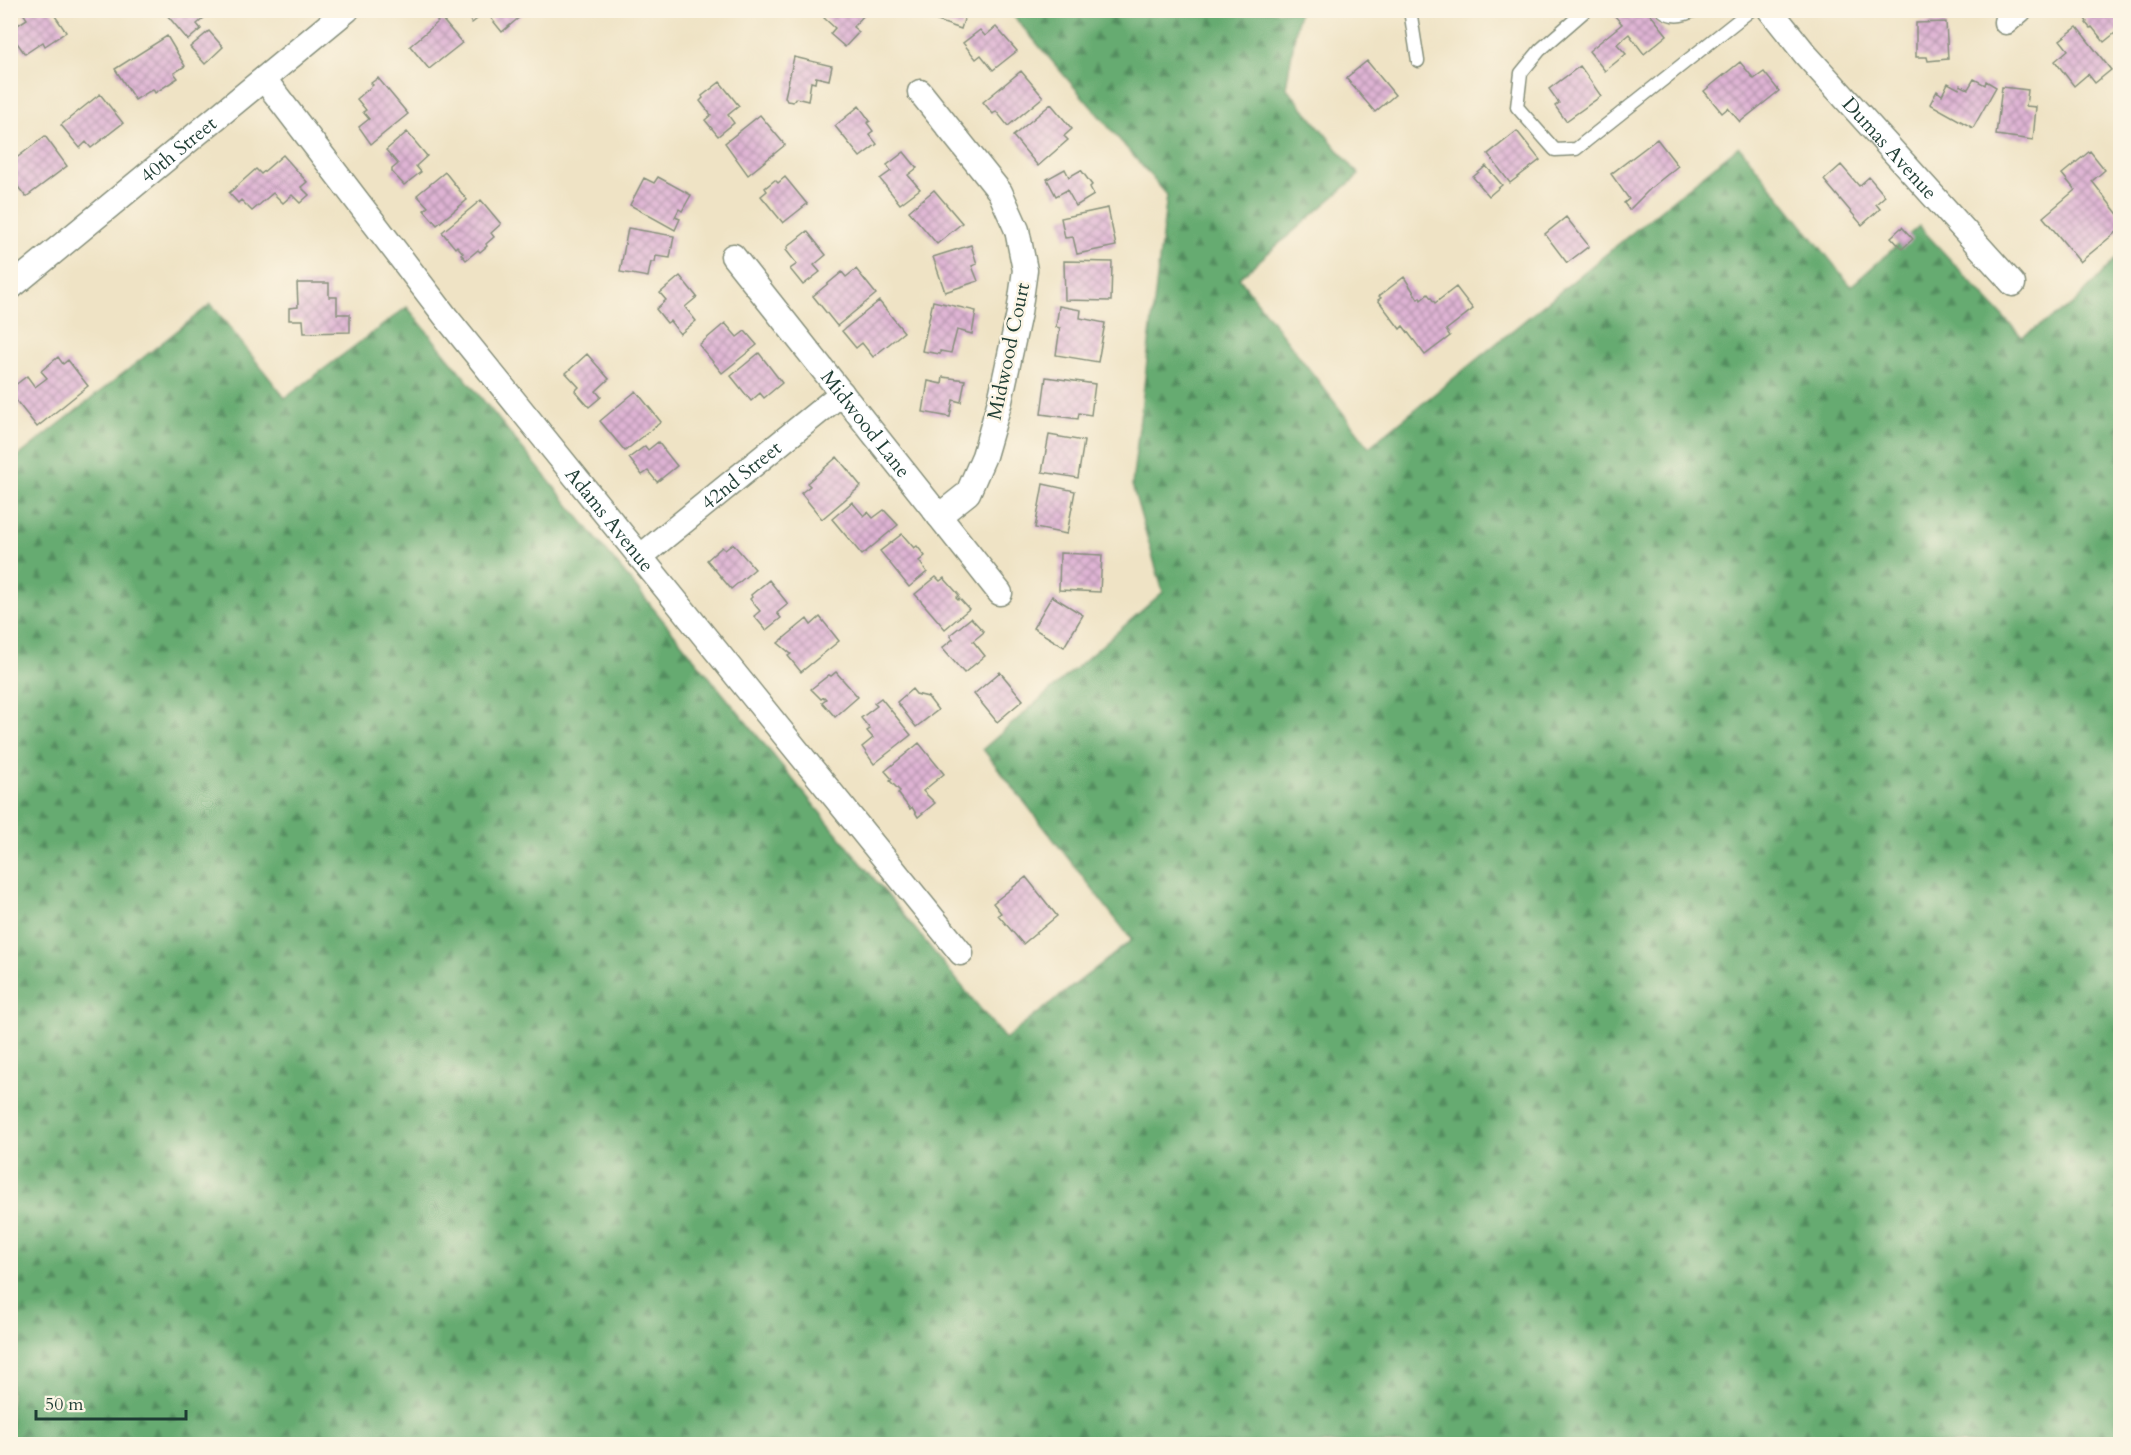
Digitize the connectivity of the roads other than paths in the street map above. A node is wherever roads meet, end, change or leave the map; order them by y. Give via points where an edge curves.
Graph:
1 (346, 10) edge
2 (1410, 10) edge
3 (1586, 10) edge
4 (1662, 10) edge
5 (1695, 10) edge
6 (1751, 10) edge
7 (1770, 10) edge
8 (1418, 61) dead end
9 (264, 79) junction
10 (920, 92) dead end
11 (733, 256) dead end
12 (2013, 284) dead end
13 (10, 288) edge
14 (842, 393) junction
15 (939, 516) junction
16 (640, 557) junction
17 (1000, 593) dead end
18 (961, 953) dead end

1 - 9 street, 40th Street
2 - 8 lane
3 - 6 lane via 1540,50 1521,73 1517,107 1555,150 1576,149
4 - 5 lane via 1684,15
7 - 12 street, Dumas Avenue
9 - 13 street, 40th Street
9 - 16 street, Adams Avenue via 446,317
10 - 15 street, Midwood Court via 1000,192 1017,230 1025,270 1000,401 984,456 968,493
11 - 14 street, Midwood Lane
14 - 15 street, Midwood Lane
14 - 16 street, 42nd Street
15 - 17 street, Midwood Lane
16 - 18 street, Adams Avenue

